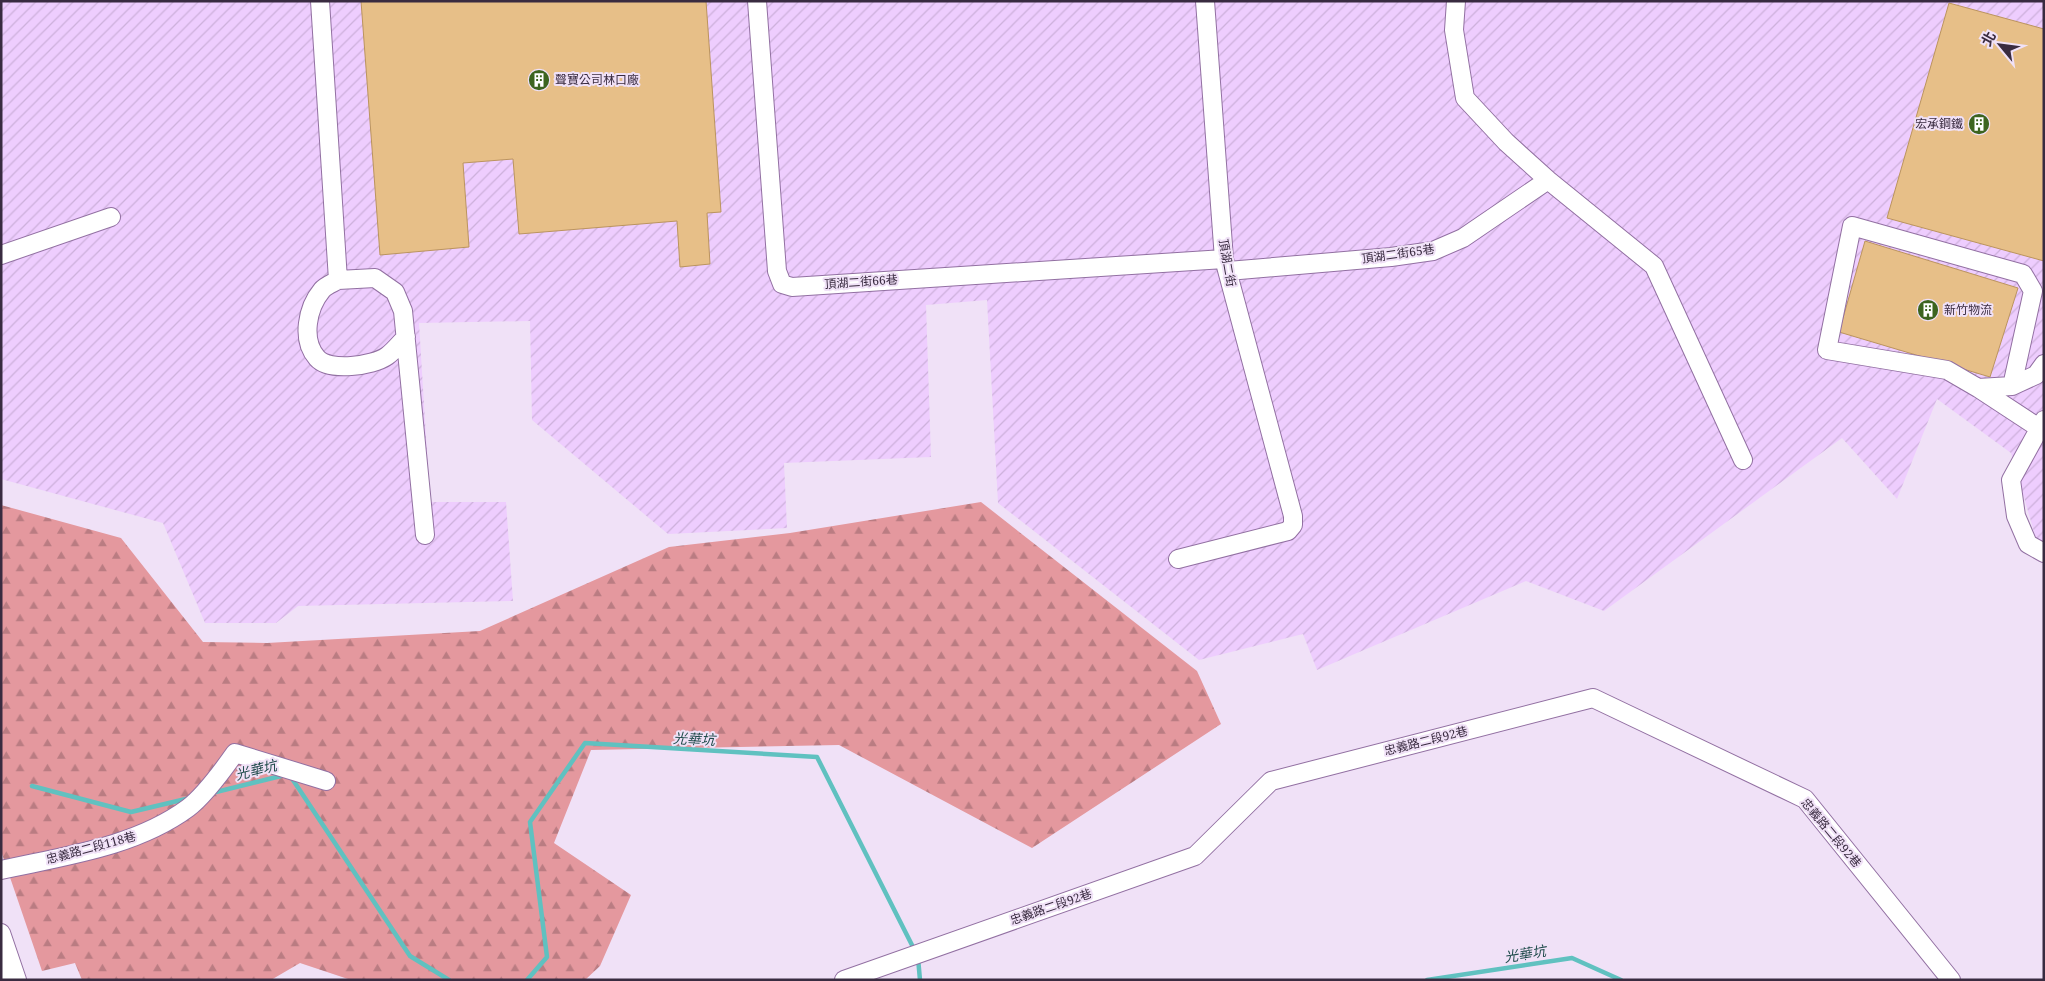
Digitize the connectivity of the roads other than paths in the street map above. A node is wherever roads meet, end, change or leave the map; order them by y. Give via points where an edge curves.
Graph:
1 (320, 1) edge
2 (757, 1) edge
3 (1205, 1) edge
4 (1456, 1) edge
5 (1548, 180) junction
6 (111, 216) dead end
7 (1, 255) edge
8 (1226, 265) junction
9 (338, 280) junction
10 (406, 337) junction
11 (2044, 364) edge
12 (2012, 386) junction
13 (1978, 388) junction
14 (2041, 424) edge
15 (1743, 460) dead end
16 (425, 535) dead end
17 (2044, 553) edge
18 (1178, 559) dead end
19 (326, 781) dead end
20 (1, 870) edge
21 (1, 933) edge
22 (1, 972) edge
23 (4, 980) edge
24 (17, 980) edge
25 (844, 980) edge
26 (1951, 980) edge

1 - 9 street
2 - 8 street, 頂湖二街66巷 via 777,272 782,284 792,287
3 - 8 street, 頂湖二街
4 - 5 street via 1454,30 1465,98
5 - 8 street, 頂湖二街65巷 via 1464,238 1433,251 1391,258
5 - 15 street via 1654,266
6 - 7 street
8 - 18 street, 頂湖二街 via 1293,525 1288,531
9 - 10 street via 375,278 395,292 404,311
9 - 10 street via 322,288 308,322 309,345 318,360 337,366 367,364 386,357
10 - 16 street
11 - 12 street via 2036,375
12 - 13 street
12 - 13 street via 2033,290 2023,274 1852,226 1827,350 1947,370
13 - 14 street
14 - 17 street via 2011,480 2016,516 2028,544
19 - 20 street, 忠義路二段118巷 via 235,753 189,807 144,833 85,851
21 - 24 street
22 - 23 main road
25 - 26 street, 忠義路二段92巷 via 1195,856 1271,781 1594,698 1805,799

